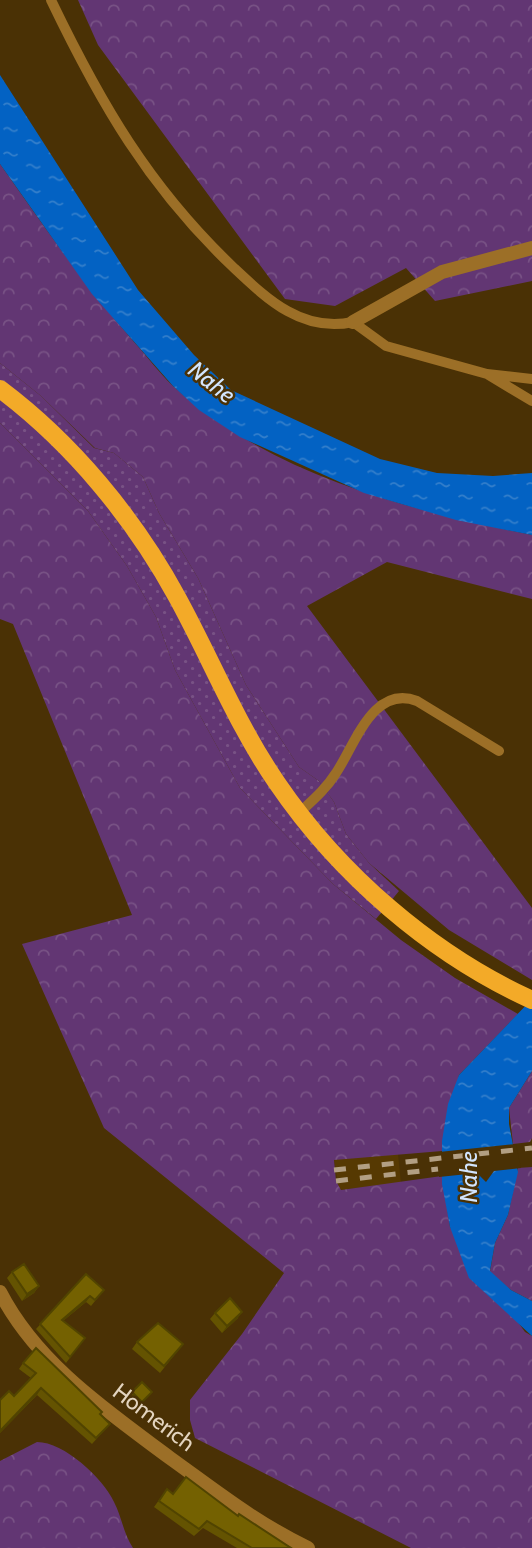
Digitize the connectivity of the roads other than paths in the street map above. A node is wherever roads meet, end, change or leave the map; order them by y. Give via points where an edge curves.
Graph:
1 (51, 0) edge
2 (532, 248) edge
3 (353, 321) junction
4 (487, 374) junction
5 (532, 379) edge
6 (0, 389) edge
7 (532, 401) edge
8 (499, 751) dead end
9 (299, 813) junction
10 (532, 1000) edge
11 (0, 1292) edge
12 (308, 1548) edge

1 - 3 lane via 132,150 198,233 288,313 328,324
2 - 3 street via 442,272
3 - 4 lane via 386,346
4 - 5 lane
4 - 7 lane
6 - 9 main road via 72,455 136,533 177,597 256,748
8 - 9 lane via 417,701 408,697 387,701 371,714 326,788
9 - 10 main road via 356,877 388,905 465,963
11 - 12 street, Homerich via 39,1350 128,1429 262,1526

